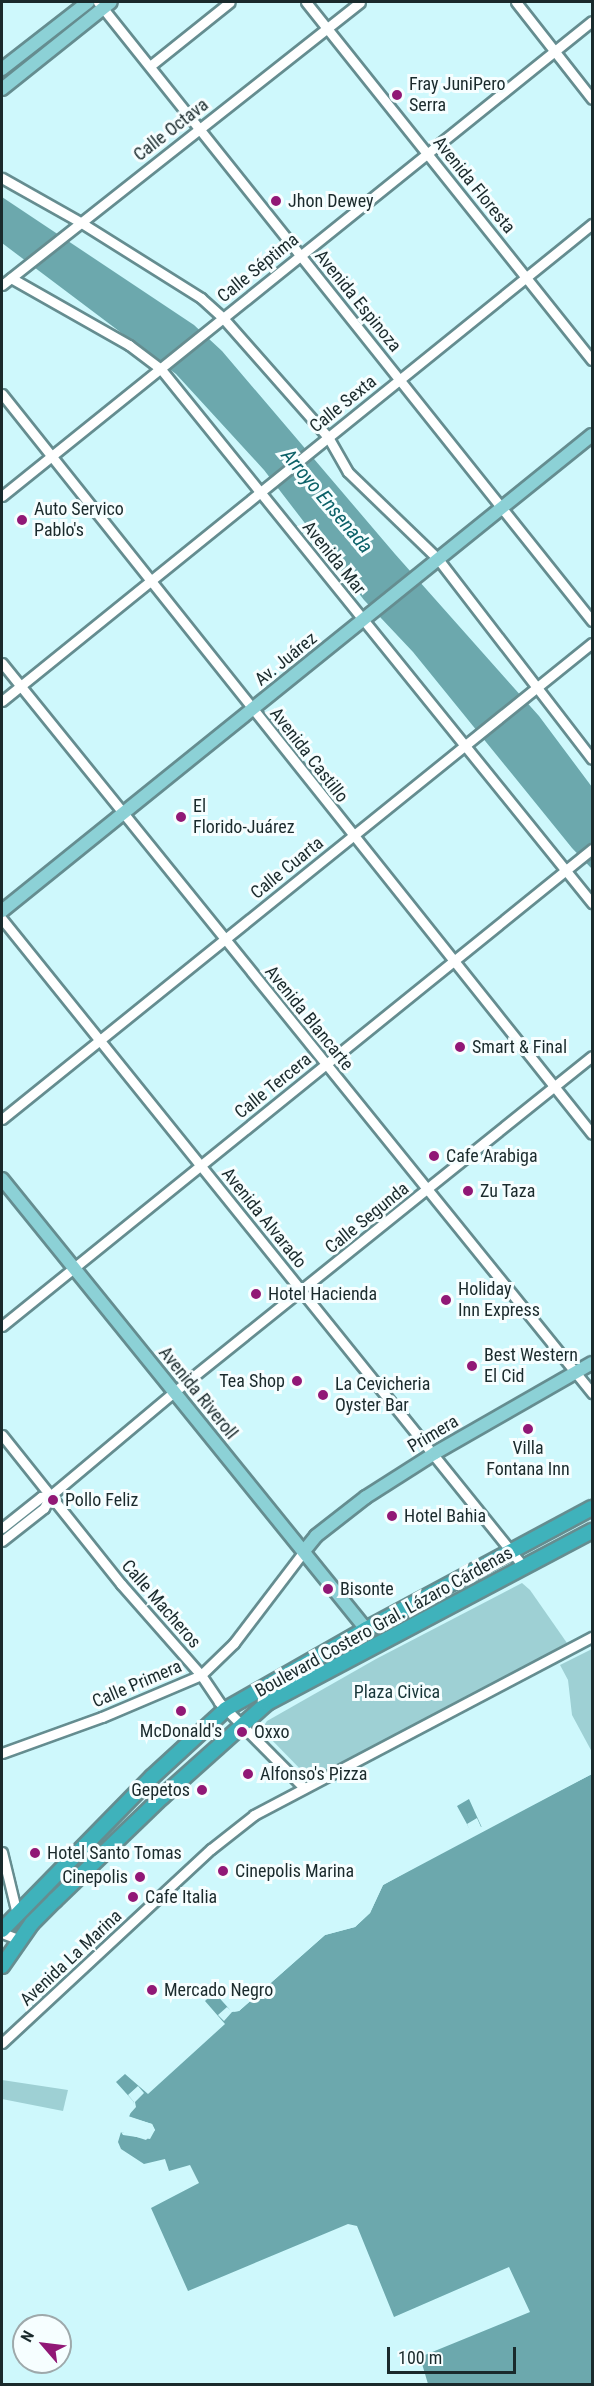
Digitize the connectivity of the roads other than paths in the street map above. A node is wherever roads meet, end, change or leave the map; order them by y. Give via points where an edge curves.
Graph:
1 (88, 2) edge
2 (230, 2) edge
3 (306, 2) edge
4 (360, 2) edge
5 (516, 2) edge
6 (104, 4) edge
7 (592, 21) edge
8 (327, 28) junction
9 (555, 51) junction
10 (150, 66) junction
11 (2, 69) edge
12 (2, 89) edge
13 (592, 99) edge
14 (200, 128) junction
15 (428, 153) junction
16 (2, 178) edge
17 (80, 222) junction
18 (592, 224) edge
19 (301, 255) junction
20 (526, 277) junction
21 (11, 278) junction
22 (2, 285) edge
23 (223, 318) junction
24 (592, 360) edge
25 (160, 368) junction
26 (399, 379) junction
27 (2, 394) edge
28 (592, 435) edge
29 (325, 439) junction
30 (51, 456) junction
31 (261, 491) junction
32 (2, 496) edge
33 (501, 508) junction
34 (438, 559) junction
35 (150, 581) junction
36 (362, 620) junction
37 (592, 621) edge
38 (592, 643) edge
39 (2, 663) edge
40 (20, 686) junction
41 (536, 688) junction
42 (2, 700) edge
43 (252, 709) junction
44 (467, 742) junction
45 (592, 759) edge
46 (123, 814) junction
47 (352, 836) junction
48 (592, 849) edge
49 (569, 867) junction
50 (592, 903) edge
51 (2, 911) edge
52 (2, 919) edge
53 (224, 940) junction
54 (453, 961) junction
55 (99, 1040) junction
56 (592, 1056) edge
57 (325, 1065) junction
58 (555, 1087) junction
59 (2, 1119) edge
60 (592, 1134) edge
61 (200, 1165) junction
62 (2, 1179) edge
63 (426, 1191) junction
64 (74, 1268) junction
65 (302, 1292) junction
66 (2, 1326) edge
67 (592, 1363) edge
68 (575, 1371) junction
69 (174, 1392) junction
70 (592, 1393) edge
71 (2, 1435) edge
72 (435, 1453) junction
73 (46, 1500) junction
74 (592, 1508) edge
75 (2, 1528) edge
76 (592, 1531) edge
77 (2, 1541) edge
78 (304, 1551) junction
79 (512, 1552) junction
80 (524, 1566) junction
81 (366, 1629) junction
82 (592, 1637) edge
83 (201, 1675) junction
84 (226, 1709) junction
85 (241, 1726) junction
86 (2, 1753) edge
87 (304, 1788) junction
88 (2, 1852) edge
89 (17, 1914) junction
90 (2, 1918) edge
91 (32, 1923) junction
92 (2, 1931) edge
93 (20, 1940) junction
94 (2, 1966) edge
95 (2, 2043) edge

1 - 11 main road
2 - 10 street
3 - 8 street, Avenida Floresta
4 - 8 street, Calle Octava
5 - 9 street
6 - 10 street, Avenida Espinoza
6 - 12 main road
7 - 9 street, Calle Séptima
8 - 14 street, Calle Octava
8 - 15 street, Avenida Floresta
9 - 13 street
9 - 15 street, Calle Séptima
10 - 14 street, Avenida Espinoza
14 - 17 street, Calle Octava
14 - 19 street, Avenida Espinoza
15 - 19 street, Calle Séptima
15 - 20 street, Avenida Floresta
16 - 17 street
17 - 21 street, Calle Octava
17 - 23 street via 201,298
18 - 20 street, Calle Sexta
19 - 23 street, Calle Séptima
19 - 26 street, Avenida Espinoza
20 - 24 street, Avenida Floresta
20 - 26 street, Calle Sexta
21 - 22 street, Calle Octava
21 - 25 street, Avenida Mar via 129,345
23 - 25 street, Calle Séptima
23 - 29 street
25 - 30 street, Calle Séptima
25 - 31 street, Avenida Mar
26 - 29 street, Calle Sexta
26 - 33 street, Avenida Espinoza
27 - 30 street, Avenida Castillo
28 - 33 main road, Av. Juárez
29 - 31 street, Calle Sexta
29 - 34 street via 348,472
30 - 32 street, Calle Séptima
30 - 35 street, Avenida Castillo
31 - 35 street, Calle Sexta
31 - 36 street, Avenida Mar
33 - 34 main road, Av. Juárez
33 - 37 street, Avenida Espinoza
34 - 36 main road, Av. Juárez
34 - 41 street
35 - 40 street, Calle Sexta
35 - 43 street, Avenida Castillo
36 - 43 main road, Av. Juárez
36 - 44 street, Avenida Mar
38 - 41 street, Calle Cuarta
39 - 40 street, Avenida Blancarte
40 - 42 street, Calle Sexta
40 - 46 street, Avenida Blancarte
41 - 44 street, Calle Cuarta
41 - 45 street
43 - 46 main road, Av. Juárez
43 - 47 street, Avenida Castillo
44 - 47 street, Calle Cuarta
44 - 49 street, Avenida Mar
46 - 51 main road, Av. Juárez
46 - 53 street, Avenida Blancarte
47 - 53 street, Calle Cuarta
47 - 54 street, Avenida Castillo
48 - 49 street, Calle Tercera
49 - 50 street, Avenida Mar
49 - 54 street, Calle Tercera
52 - 55 street, Avenida Alvarado
53 - 55 street, Calle Cuarta
53 - 57 street, Avenida Blancarte
54 - 57 street, Calle Tercera
54 - 58 street, Avenida Castillo
55 - 59 street, Calle Cuarta
55 - 61 street, Avenida Alvarado
56 - 58 street, Calle Segunda
57 - 61 street, Calle Tercera
57 - 63 street, Avenida Blancarte
58 - 60 street, Avenida Castillo
58 - 63 street, Calle Segunda
61 - 64 street, Calle Tercera
61 - 65 street, Avenida Alvarado
62 - 64 main road, Avenida Riveroll
63 - 65 street, Calle Segunda
63 - 68 street, Avenida Blancarte
64 - 66 street, Calle Tercera
64 - 69 main road, Avenida Riveroll
65 - 69 street, Calle Segunda
65 - 72 street, Avenida Alvarado
67 - 68 main road, Primera
68 - 70 street, Avenida Blancarte
68 - 72 main road, Primera
69 - 73 street, Calle Segunda
69 - 78 main road, Avenida Riveroll
71 - 73 street, Calle Macheros
72 - 78 main road, Primera via 338,1517
72 - 79 street, Avenida Alvarado
73 - 75 street, Calle Segunda
73 - 77 street, Calle Segunda
73 - 83 street, Calle Macheros
74 - 79 highway, Boulevard Costero Gral. Lázaro Cárdenas
76 - 80 highway, Boulevard Costero Gral. Lázaro Cárdenas
78 - 81 main road, Avenida Riveroll
78 - 83 street, Calle Primera via 234,1644
79 - 80 street, Avenida Alvarado
79 - 81 highway, Boulevard Costero Gral. Lázaro Cárdenas
80 - 85 highway, Boulevard Costero Gral. Lázaro Cárdenas via 267,1703
81 - 84 highway, Boulevard Costero Gral. Lázaro Cárdenas
82 - 87 street, Avenida La Marina
83 - 84 street, Calle Macheros
83 - 86 street, Calle Primera
84 - 85 street, Calle Macheros
84 - 89 highway, Boulevard Costero Gral. Lázaro Cárdenas via 152,1776
85 - 87 street, Calle Macheros
85 - 91 highway, Boulevard Costero Gral. Lázaro Cárdenas
87 - 95 street, Avenida La Marina via 272,1803 238,1827
88 - 89 street
89 - 90 street
89 - 91 street
89 - 92 highway, Boulevard Costero Gral. Lázaro Cárdenas
91 - 93 highway, Boulevard Costero Gral. Lázaro Cárdenas
92 - 93 street
93 - 94 highway, Boulevard Costero Gral. Lázaro Cárdenas

